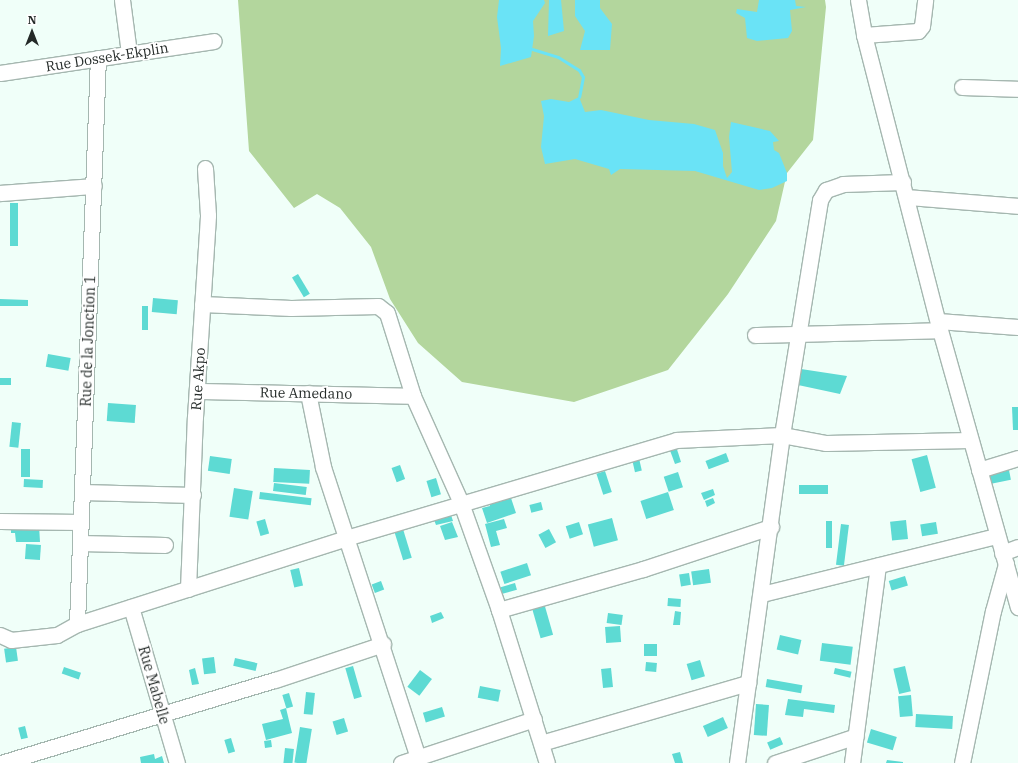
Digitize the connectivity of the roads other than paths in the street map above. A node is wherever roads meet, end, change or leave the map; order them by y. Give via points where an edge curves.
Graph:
1 (122, 0) edge
2 (858, 0) edge
3 (925, 0) edge
4 (864, 36) junction
5 (214, 41) dead end
6 (129, 53) junction
7 (98, 58) junction
8 (0, 73) edge
9 (962, 87) dead end
10 (1018, 90) edge
11 (204, 168) dead end
12 (903, 182) junction
13 (94, 186) junction
14 (0, 193) edge
15 (907, 197) junction
16 (1018, 206) edge
17 (202, 304) junction
18 (939, 326) junction
19 (1018, 327) edge
20 (756, 335) dead end
21 (799, 335) junction
22 (198, 391) junction
23 (308, 393) junction
24 (413, 396) junction
25 (782, 435) junction
26 (970, 440) junction
27 (1018, 458) edge
28 (979, 470) junction
29 (82, 492) junction
30 (192, 495) junction
31 (461, 503) junction
32 (0, 521) edge
33 (81, 522) junction
34 (771, 526) junction
35 (997, 536) junction
36 (346, 538) junction
37 (80, 543) junction
38 (165, 545) dead end
39 (1018, 547) edge
40 (1004, 558) junction
41 (878, 566) junction
42 (188, 589) junction
43 (762, 594) junction
44 (131, 607) junction
45 (1018, 607) edge
46 (500, 610) junction
47 (77, 624) junction
48 (0, 635) edge
49 (383, 644) junction
50 (748, 683) junction
51 (163, 715) junction
52 (534, 720) junction
53 (856, 736) junction
54 (541, 743) junction
55 (418, 758) junction
56 (1, 763) edge
57 (177, 763) edge
58 (401, 763) edge
59 (547, 763) edge
60 (737, 763) edge
61 (775, 763) edge
62 (852, 763) edge
63 (962, 763) edge

1 - 6 street
2 - 4 street
3 - 4 street via 922,26 918,31
4 - 12 street
5 - 6 street, Rue Dossek-Ekplin
6 - 7 street, Rue Dossek-Ekplin
7 - 8 street, Rue Dossek-Ekplin
7 - 13 street, Rue de la Jonction 1
9 - 10 street
11 - 17 street, Rue Akpo via 208,215
12 - 15 street
12 - 21 street via 843,184 826,190 820,200
13 - 14 street
13 - 29 street, Rue de la Jonction 1
15 - 16 street
15 - 18 street
17 - 22 street, Rue Akpo
17 - 24 street via 291,308 378,306 387,313
18 - 19 street
18 - 21 street
18 - 26 street
20 - 21 street
21 - 25 street
22 - 23 street, Rue Amedano
22 - 30 street, Rue Akpo
23 - 24 street, Rue Amedano
23 - 36 street via 324,467
24 - 31 street
25 - 26 street via 826,443
25 - 31 street via 676,440
25 - 34 street
26 - 28 street
27 - 28 street
28 - 35 street
29 - 30 street
29 - 33 street, Rue de la Jonction 1
30 - 42 street, Rue Akpo
31 - 36 street
31 - 46 street
32 - 33 street
33 - 37 street, Rue de la Jonction 1
34 - 43 street
34 - 46 street via 642,569
35 - 40 street
35 - 41 street
36 - 42 street
36 - 49 street
37 - 38 street
37 - 47 street, Rue de la Jonction 1
39 - 40 street
40 - 45 street
40 - 63 street
41 - 43 street
41 - 53 street
42 - 44 street
43 - 50 street
44 - 47 street
44 - 51 street, Rue Mabelle
46 - 52 street
47 - 48 street via 57,635 11,640
49 - 51 street
49 - 55 street
50 - 54 street
50 - 60 street
51 - 56 street
51 - 57 street, Rue Mabelle
52 - 54 street
52 - 55 street
53 - 61 street
53 - 62 street
54 - 59 street
55 - 58 street

